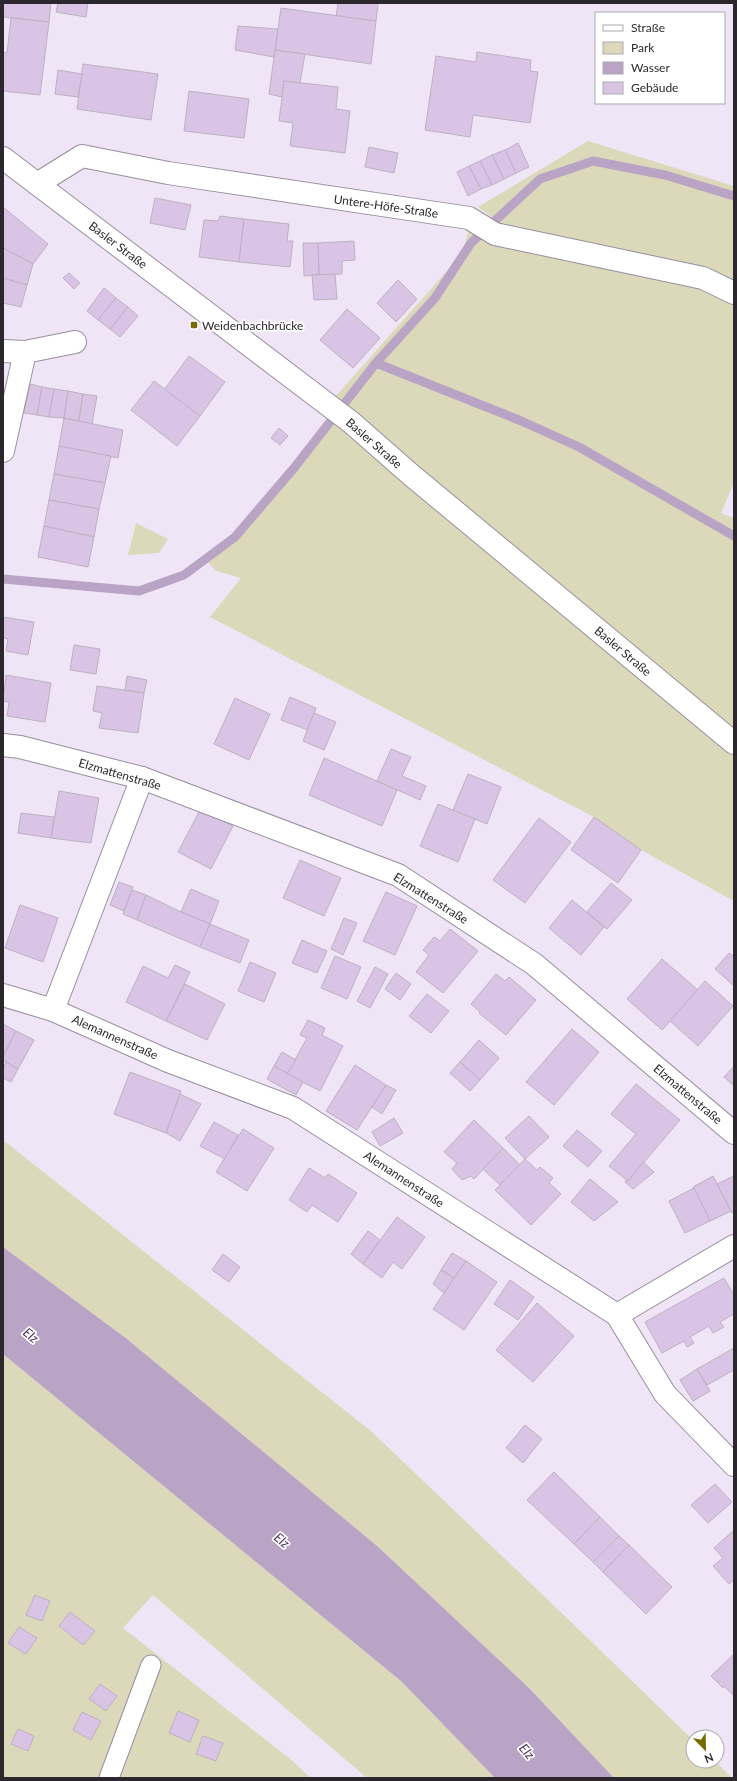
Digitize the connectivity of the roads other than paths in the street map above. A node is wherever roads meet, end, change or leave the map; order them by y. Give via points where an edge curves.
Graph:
1 (3, 158) edge
2 (37, 184) junction
3 (734, 293) edge
4 (75, 342) dead end
5 (3, 351) edge
6 (25, 352) junction
7 (3, 451) edge
8 (734, 743) edge
9 (3, 745) edge
10 (142, 778) junction
11 (3, 995) edge
12 (53, 1010) junction
13 (734, 1133) edge
14 (734, 1246) edge
15 (617, 1315) junction
16 (734, 1465) edge
17 (151, 1665) dead end
18 (109, 1778) edge

1 - 2 street, Basler Straße
2 - 3 street, Untere-Höfe-Straße via 82,156 176,174 469,218 495,234 703,278
2 - 8 street, Basler Straße via 352,423
4 - 6 street
5 - 6 street
6 - 7 street
9 - 10 street, Elzmattenstraße
10 - 12 street
10 - 13 street, Elzmattenstraße via 398,875 534,964
11 - 12 street, Alemannenstraße
12 - 15 street, Alemannenstraße via 168,1061 293,1108
14 - 15 street
15 - 16 street, Alemannenstraße via 665,1394
17 - 18 lane

